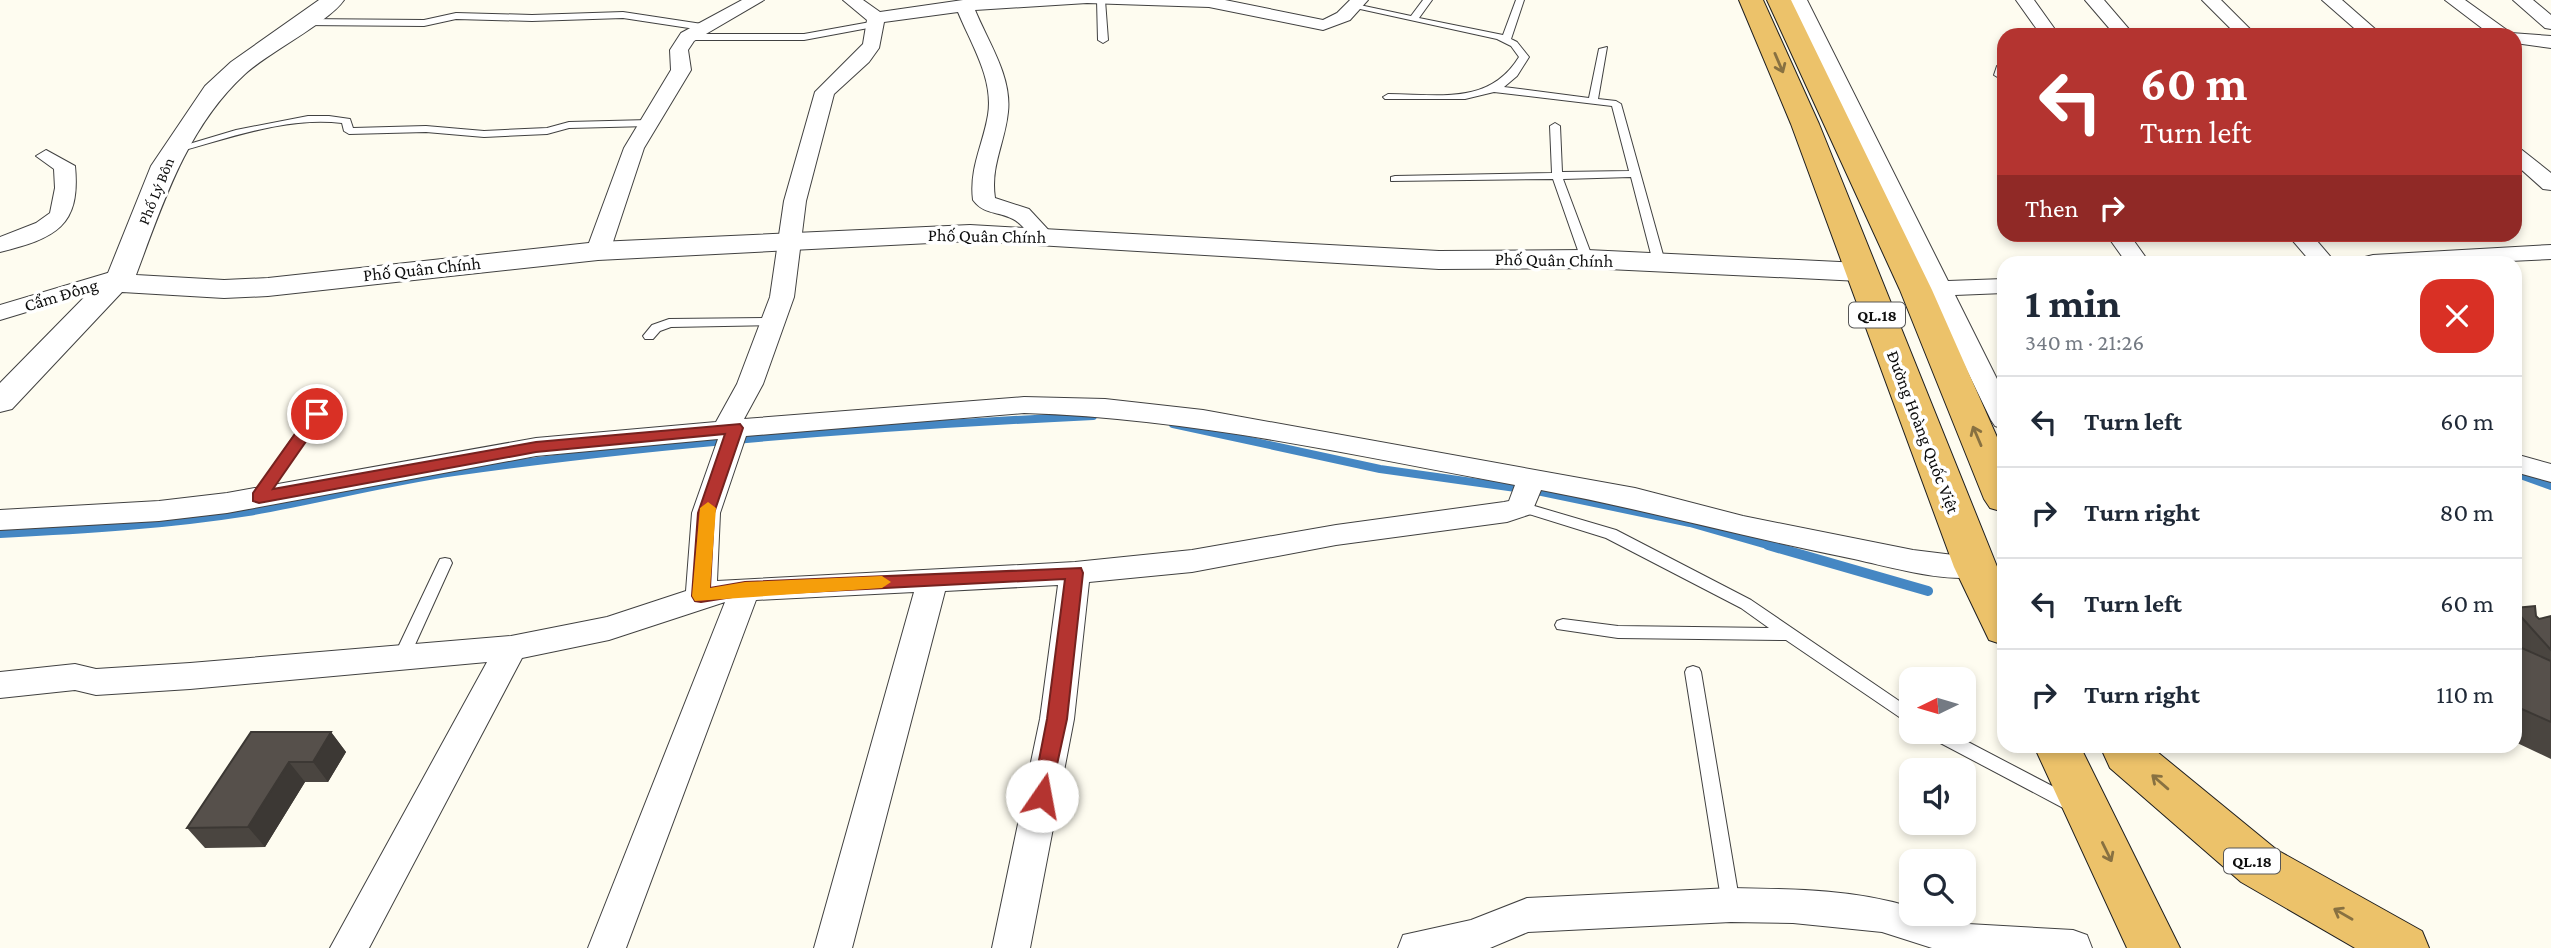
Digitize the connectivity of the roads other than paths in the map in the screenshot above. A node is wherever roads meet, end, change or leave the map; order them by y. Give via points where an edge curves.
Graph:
1 (333, 0) edge
2 (755, 0) edge
3 (852, 0) edge
4 (1080, 0) edge
5 (1094, 0) edge
6 (1101, 0) edge
7 (1428, 0) edge
8 (1520, 0) edge
9 (1751, 0) edge
10 (1780, 0) edge
11 (1798, 0) edge
12 (2025, 0) edge
13 (2094, 0) edge
14 (2211, 0) edge
15 (2331, 0) edge
16 (2454, 0) edge
17 (2522, 0) edge
18 (1357, 4) edge
19 (964, 5) junction
20 (1413, 19) junction
21 (876, 21) junction
22 (302, 22) junction
23 (2551, 24) edge
24 (2045, 28) edge
25 (2119, 28) edge
26 (2240, 28) edge
27 (2365, 28) edge
28 (2493, 28) edge
29 (694, 32) junction
30 (2522, 39) edge
31 (1103, 40) dead end
32 (1506, 40) junction
33 (2551, 42) edge
34 (1604, 49) dead end
35 (1495, 89) junction
36 (1388, 97) dead end
37 (1594, 100) junction
38 (649, 123) junction
39 (1555, 126) dead end
40 (172, 150) junction
41 (46, 156) dead end
42 (2522, 160) edge
43 (1635, 174) junction
44 (1557, 176) junction
45 (1395, 179) dead end
46 (2551, 184) edge
47 (1042, 236) junction
48 (791, 240) junction
49 (2305, 242) edge
50 (2460, 242) edge
51 (0, 245) edge
52 (598, 251) junction
53 (2551, 252) edge
54 (2318, 256) edge
55 (2474, 256) joint
56 (1587, 259) junction
57 (1659, 262) junction
58 (1860, 272) junction
59 (119, 280) junction
60 (1997, 286) edge
61 (1928, 289) junction
62 (0, 313) edge
63 (773, 322) junction
64 (0, 327) edge
65 (649, 336) dead end
66 (327, 398) dead end
67 (0, 402) edge
68 (1997, 408) edge
69 (731, 434) junction
70 (2522, 465) edge
71 (2551, 472) edge
72 (1997, 480) edge
73 (1527, 491) junction
74 (259, 497) junction
75 (0, 520) edge
76 (445, 563) dead end
77 (1975, 567) junction
78 (1075, 573) junction
79 (933, 580) junction
80 (745, 589) junction
81 (701, 596) junction
82 (1997, 614) edge
83 (1563, 625) dead end
84 (1793, 634) junction
85 (511, 648) junction
86 (401, 658) junction
87 (1693, 672) dead end
88 (0, 685) edge
89 (1899, 709) edge
90 (1958, 744) edge
91 (2060, 753) edge
92 (2126, 753) edge
93 (2087, 812) junction
94 (1731, 905) junction
95 (1474, 942) edge
96 (349, 948) edge
97 (607, 948) edge
98 (833, 948) edge
99 (1011, 948) edge
100 (1417, 948) edge
101 (2073, 948) edge
102 (2154, 948) edge
103 (2403, 948) edge

1 - 22 street, Phố Lý Bôn
2 - 29 street
3 - 21 street
4 - 19 street
5 - 6 street
6 - 18 street via 1209,2 1323,24 1335,23
6 - 31 lane
7 - 20 lane
8 - 32 lane
9 -> 58 highway, Đường Hoàng Quốc Việt / QL.18 via 1805,124
10 - 61 highway, QL.18
11 - 61 street
12 - 24 street
13 - 25 street
14 - 26 street
15 - 27 street
16 - 28 street
17 - 23 street
18 - 20 lane
19 - 21 street
19 - 47 street via 989,62 999,100 997,123 982,161 984,200 1021,214
20 - 32 lane
21 - 29 lane via 804,37
21 - 48 street via 872,44 862,58 825,92 795,201
22 - 29 lane via 424,23 456,16 623,15
22 - 40 street, Phố Lý Bôn via 228,76
29 - 38 street via 679,50 681,70
30 - 33 street
32 - 35 lane via 1524,57 1519,69
34 - 37 lane
35 - 36 lane via 1475,97
35 - 37 lane
37 - 43 lane via 1616,104
38 - 40 lane via 484,134 349,131 346,121 323,119
38 - 52 street via 634,148
39 - 44 lane
40 - 59 street, Phố Lý Bôn
41 - 51 street via 64,166 67,187 61,218
42 - 46 street
43 - 44 lane
43 - 57 lane
44 - 45 lane
44 - 56 lane
47 - 48 street, Phố Quân Chính via 970,233
47 - 56 street, Phố Quân Chính via 1439,260
48 - 52 street, Phố Quân Chính
48 - 63 street
49 - 54 street
50 - 55 street
52 - 59 street, Phố Quân Chính via 268,287 210,289
53 - 55 street
56 - 57 street, Phố Quân Chính
57 - 58 street, Phố Quân Chính
58 - 77 highway, Đường Hoàng Quốc Việt / QL.18
59 - 62 street, Cẩm Đông
59 - 64 street
59 - 67 street, Phố Lý Bôn
60 - 61 street
61 - 68 street
72 -> 61 highway, QL.18
63 - 65 lane via 669,323
63 - 69 street
66 - 74 lane
69 - 73 street via 1024,405 1105,407 1203,419
69 - 74 street via 536,447
69 - 81 street via 706,513
70 - 71 street
73 - 77 street via 1635,498 1913,561
73 - 78 street via 1192,561
73 - 84 lane via 1746,604
74 - 75 street via 159,511
76 - 86 lane
77 - 82 highway, Đường Hoàng Quốc Việt / QL.18
78 - 79 street
78 - 99 street via 1057,719
79 - 80 street
79 - 98 street
80 - 81 street
80 - 97 street
81 - 85 street via 609,628
83 - 84 lane via 1618,632
84 - 89 lane
85 - 86 street
85 - 96 street
86 - 88 street via 190,676 96,682 75,677
87 - 94 lane
90 - 93 lane
91 - 93 highway
103 -> 92 highway, QL.18 via 2259,866
93 -> 102 highway
94 - 95 street via 1527,915
94 - 101 street via 1882,915 1968,942
95 - 100 street

